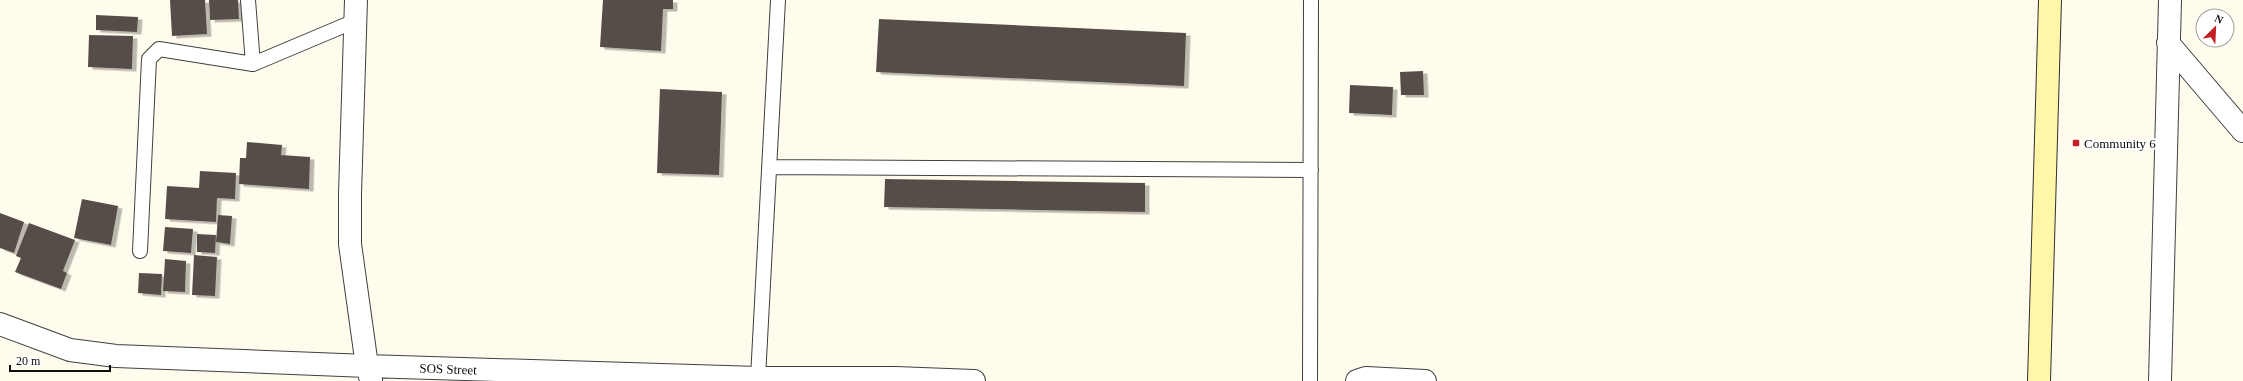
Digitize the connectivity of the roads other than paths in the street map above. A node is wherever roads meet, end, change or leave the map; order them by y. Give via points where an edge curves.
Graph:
1 (248, 0) edge
2 (778, 0) edge
3 (1311, 0) edge
4 (2050, 0) edge
5 (2170, 0) edge
6 (356, 10) edge
7 (2168, 43) junction
8 (253, 64) junction
9 (2243, 131) edge
10 (769, 168) junction
11 (1311, 170) junction
12 (140, 251) dead end
13 (0, 324) edge
14 (369, 374) edge
15 (758, 378) junction
16 (895, 379) edge
17 (1363, 380) edge
18 (974, 381) edge
19 (1310, 381) edge
20 (1425, 381) edge
21 (2039, 381) edge
22 (2160, 381) edge

1 - 8 lane
2 - 10 lane
3 - 11 lane
4 - 21 main road
5 - 7 street
6 - 8 lane
6 - 14 street via 350,244
7 - 9 street
7 - 22 street
8 - 12 lane via 159,49 149,59
10 - 11 lane
10 - 15 lane
11 - 19 lane
13 - 14 street, SOS Street via 70,350 116,356
14 - 15 street, SOS Street
15 - 16 street, SOS Street
16 - 18 street, SOS Street
17 - 20 street

